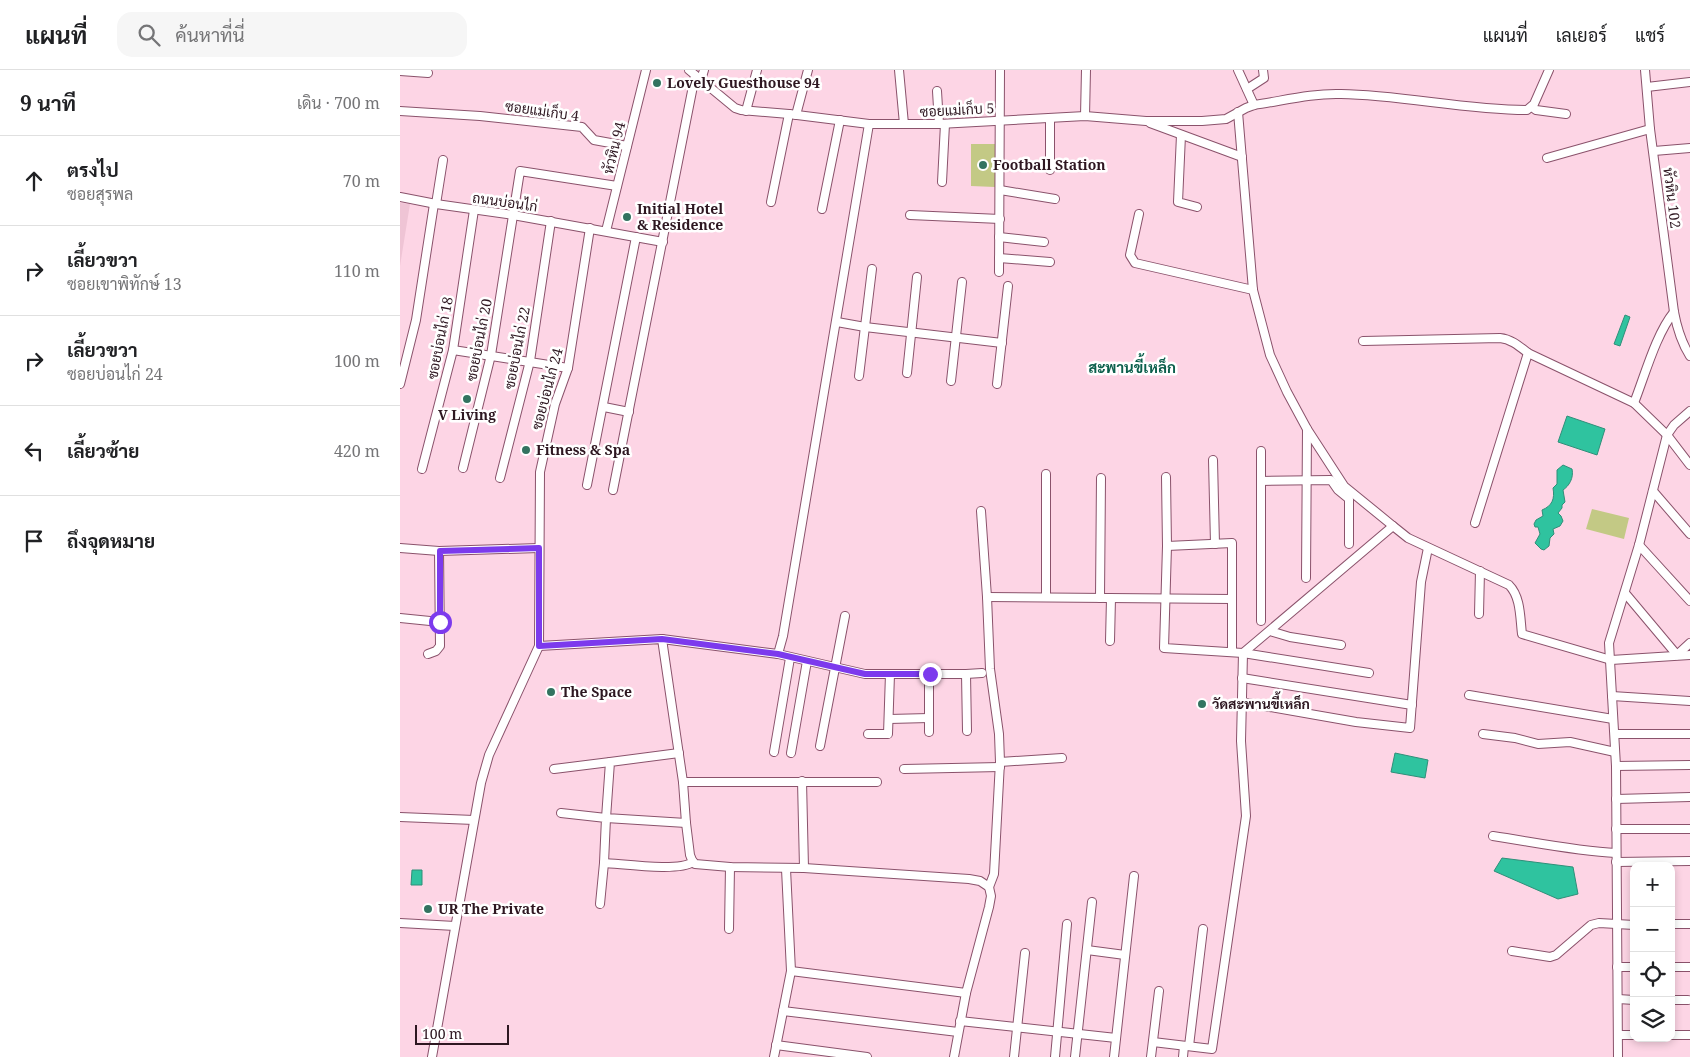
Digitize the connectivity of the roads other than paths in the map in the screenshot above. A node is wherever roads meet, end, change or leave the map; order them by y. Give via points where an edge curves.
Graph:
1 (646, 70) edge
2 (704, 70) edge
3 (757, 70) edge
4 (808, 70) edge
5 (899, 70) edge
6 (1000, 70) edge
7 (1086, 70) edge
8 (1238, 70) edge
9 (1263, 70) edge
10 (1550, 70) edge
11 (1645, 70) edge
12 (400, 71) edge
13 (428, 73) dead end
14 (695, 75) edge
15 (1690, 82) edge
16 (1647, 87) junction
17 (1247, 89) junction
18 (938, 91) dead end
19 (1254, 105) junction
20 (1532, 107) junction
21 (400, 111) edge
22 (746, 111) junction
23 (1238, 112) junction
24 (793, 114) junction
25 (1566, 114) dead end
26 (1085, 116) junction
27 (1050, 118) junction
28 (840, 120) junction
29 (1001, 120) junction
30 (1146, 121) junction
31 (869, 124) junction
32 (904, 124) junction
33 (942, 124) junction
34 (1650, 129) junction
35 (1181, 135) junction
36 (626, 146) junction
37 (1690, 148) edge
38 (1654, 151) junction
39 (1242, 156) junction
40 (1547, 158) dead end
41 (443, 160) dead end
42 (1050, 170) dead end
43 (942, 182) dead end
44 (617, 186) junction
45 (1000, 190) junction
46 (400, 197) edge
47 (1055, 199) dead end
48 (771, 202) dead end
49 (435, 204) junction
50 (1197, 207) dead end
51 (822, 209) dead end
52 (474, 210) junction
53 (513, 214) junction
54 (1139, 214) dead end
55 (910, 215) dead end
56 (1000, 219) junction
57 (551, 221) junction
58 (590, 228) junction
59 (606, 231) junction
60 (636, 236) junction
61 (1000, 237) junction
62 (663, 242) junction
63 (1044, 242) dead end
64 (999, 258) junction
65 (1050, 262) dead end
66 (872, 269) dead end
67 (999, 272) dead end
68 (917, 277) dead end
69 (962, 282) dead end
70 (1008, 286) dead end
71 (1252, 290) junction
72 (1674, 312) junction
73 (837, 322) junction
74 (865, 327) junction
75 (912, 332) junction
76 (956, 337) junction
77 (1363, 341) dead end
78 (1002, 343) junction
79 (1687, 344) edge
80 (453, 350) junction
81 (1528, 353) junction
82 (491, 355) junction
83 (1690, 356) edge
84 (530, 360) junction
85 (568, 368) junction
86 (907, 373) dead end
87 (859, 376) dead end
88 (951, 381) dead end
89 (400, 384) edge
90 (997, 384) dead end
91 (1634, 403) junction
92 (604, 407) junction
93 (1690, 411) edge
94 (629, 412) junction
95 (1307, 428) junction
96 (1667, 436) junction
97 (1261, 451) dead end
98 (1213, 460) dead end
99 (1690, 465) edge
100 (422, 468) dead end
101 (463, 468) dead end
102 (1046, 474) dead end
103 (1166, 477) dead end
104 (500, 478) dead end
105 (1101, 478) dead end
106 (1306, 480) junction
107 (1261, 481) junction
108 (587, 485) dead end
109 (613, 490) dead end
110 (1653, 491) junction
111 (981, 512) dead end
112 (1475, 523) dead end
113 (1393, 526) junction
114 (1690, 534) edge
115 (1215, 544) junction
116 (1349, 544) dead end
117 (1639, 545) junction
118 (1167, 546) junction
119 (400, 548) edge
120 (539, 548) junction
121 (1428, 548) junction
122 (440, 551) junction
123 (1480, 571) junction
124 (1306, 578) dead end
125 (1625, 593) junction
126 (987, 597) junction
127 (1046, 597) junction
128 (1100, 598) junction
129 (1110, 598) junction
130 (1166, 598) junction
131 (1232, 599) junction
132 (1690, 601) edge
133 (1479, 614) dead end
134 (845, 616) dead end
135 (400, 618) edge
136 (1260, 621) dead end
137 (440, 622) junction
138 (1270, 631) junction
139 (662, 639) junction
140 (1110, 641) dead end
141 (1690, 643) edge
142 (1341, 645) dead end
143 (539, 646) junction
144 (1232, 652) junction
145 (1243, 653) junction
146 (428, 654) dead end
147 (778, 654) junction
148 (1677, 655) junction
149 (1690, 655) edge
150 (790, 658) junction
151 (1611, 660) junction
152 (807, 661) junction
153 (835, 667) junction
154 (1369, 673) dead end
155 (890, 674) junction
156 (930, 674) junction
157 (966, 674) junction
158 (982, 674) dead end
159 (1242, 678) junction
160 (1468, 695) dead end
161 (1612, 696) junction
162 (1690, 701) edge
163 (1241, 702) junction
164 (1412, 706) junction
165 (929, 718) junction
166 (889, 719) junction
167 (1613, 719) junction
168 (967, 731) dead end
169 (930, 732) dead end
170 (868, 734) dead end
171 (1482, 734) dead end
172 (1615, 734) junction
173 (1690, 734) edge
174 (820, 746) dead end
175 (774, 752) dead end
176 (1615, 752) junction
177 (679, 753) junction
178 (791, 753) dead end
179 (1062, 758) dead end
180 (610, 762) junction
181 (1000, 765) junction
182 (1690, 765) edge
183 (1616, 766) junction
184 (554, 768) dead end
185 (904, 769) dead end
186 (802, 781) junction
187 (683, 782) junction
188 (876, 782) dead end
189 (1690, 797) edge
190 (1616, 799) junction
191 (561, 813) dead end
192 (400, 817) edge
193 (606, 818) junction
194 (474, 820) junction
195 (686, 823) junction
196 (1616, 829) junction
197 (1690, 829) edge
198 (1493, 836) dead end
199 (1616, 852) junction
200 (1690, 861) edge
201 (604, 862) junction
202 (693, 862) junction
203 (1616, 862) junction
204 (730, 867) junction
205 (804, 868) junction
206 (786, 869) junction
207 (1134, 876) dead end
208 (989, 887) junction
209 (1092, 902) dead end
210 (600, 904) dead end
211 (400, 923) edge
212 (1067, 924) dead end
213 (1630, 924) edge
214 (1675, 924) edge
215 (1690, 924) edge
216 (1617, 925) junction
217 (455, 926) junction
218 (729, 929) dead end
219 (1203, 929) dead end
220 (1087, 950) junction
221 (1512, 951) dead end
222 (1025, 954) dead end
223 (1125, 955) junction
224 (1617, 967) junction
225 (1630, 967) edge
226 (1675, 967) edge
227 (1690, 967) edge
228 (790, 971) junction
229 (1159, 991) dead end
230 (966, 993) junction
231 (1618, 1000) junction
232 (1630, 1000) edge
233 (1675, 1000) edge
234 (1688, 1000) dead end
235 (783, 1011) junction
236 (960, 1021) junction
237 (1017, 1028) junction
238 (958, 1032) junction
239 (1058, 1032) junction
240 (1078, 1034) junction
241 (1618, 1035) junction
242 (1630, 1035) edge
243 (1675, 1035) edge
244 (1690, 1035) edge
245 (1116, 1038) junction
246 (1152, 1042) junction
247 (776, 1045) junction
248 (1187, 1046) junction
249 (432, 1057) edge
250 (774, 1057) edge
251 (867, 1057) edge
252 (954, 1057) edge
253 (1014, 1057) edge
254 (1055, 1057) edge
255 (1075, 1057) edge
256 (1114, 1057) edge
257 (1151, 1057) edge
258 (1183, 1057) edge
259 (1618, 1057) edge

1 - 36 street, หัวหิน 94
2 - 14 street
3 - 22 street
4 - 24 street
5 - 32 street
6 - 29 street
7 - 26 street
8 - 17 street
9 - 17 street via 1264,78
10 - 20 street
11 - 16 street, หัวหิน 102
12 - 13 street
14 - 22 street, ซอยแม่เก็บ 5 via 735,108
14 - 62 street
15 - 16 street
16 - 34 street, หัวหิน 102
17 - 19 street
18 - 33 street
19 - 20 street, ซอยแม่เก็บ 5 via 1340,94 1516,110
19 - 23 street, ซอยแม่เก็บ 5
20 - 25 street, ซอยแม่เก็บ 5
21 - 36 street, ซอยแม่เก็บ 4 via 582,127 594,140
22 - 24 street, ซอยแม่เก็บ 5
23 - 30 street, ซอยแม่เก็บ 5 via 1226,119
23 - 39 street
24 - 28 street, ซอยแม่เก็บ 5
24 - 48 street
26 - 27 street, ซอยแม่เก็บ 5
26 - 30 street, ซอยแม่เก็บ 5
27 - 29 street, ซอยแม่เก็บ 5
27 - 42 street
28 - 31 street, ซอยแม่เก็บ 5
28 - 51 street
29 - 33 street, ซอยแม่เก็บ 5
29 - 45 street
30 - 35 street
31 - 32 street, ซอยแม่เก็บ 5
31 - 73 street
32 - 33 street, ซอยแม่เก็บ 5
33 - 43 street
34 - 38 street, หัวหิน 102
34 - 40 street
35 - 39 street
35 - 50 street via 1178,202
36 - 44 street, หัวหิน 94
37 - 38 street
38 - 72 street, หัวหิน 102
39 - 71 street
41 - 49 street
44 - 53 street, ซอยบ่อนไก่ 20 via 520,171
44 - 59 street, หัวหิน 94
45 - 47 street
45 - 56 street
46 - 49 street, ถนนบ่อนไก่
49 - 52 street, ถนนบ่อนไก่
49 - 89 street via 416,320
52 - 53 street, ถนนบ่อนไก่
52 - 80 street, ซอยบ่อนไก่ 18
53 - 57 street, ถนนบ่อนไก่
53 - 82 street, ซอยบ่อนไก่ 20
54 - 71 street via 1130,255 1135,263
55 - 56 street
56 - 61 street
57 - 58 street, ถนนบ่อนไก่
57 - 84 street, ซอยบ่อนไก่ 22
58 - 59 street, ถนนบ่อนไก่
58 - 85 street, ซอยบ่อนไก่ 24
59 - 60 street, ถนนบ่อนไก่
60 - 62 street, ถนนบ่อนไก่
60 - 92 street
61 - 63 street
61 - 64 street
62 - 94 street
64 - 65 street
64 - 67 street
66 - 74 street
68 - 75 street
69 - 76 street
70 - 78 street
71 - 95 street via 1270,354
72 - 79 street, หัวหิน 102 via 1678,331
72 - 91 street via 1660,334
73 - 74 street
73 - 147 street
74 - 75 street
74 - 87 street
75 - 76 street
75 - 86 street
76 - 78 street
76 - 88 street
77 - 81 street via 1500,338 1515,343
78 - 90 street
79 - 83 street, หัวหิน 102
80 - 82 street
80 - 100 street, ซอยบ่อนไก่ 18
81 - 91 street
81 - 112 street
82 - 84 street
82 - 101 street, ซอยบ่อนไก่ 20
84 - 85 street
84 - 104 street, ซอยบ่อนไก่ 22
85 - 120 street, ซอยบ่อนไก่ 24 via 555,404 540,472
91 - 96 street
92 - 94 street
92 - 108 street
93 - 96 street
94 - 109 street
95 - 106 street
95 - 113 street via 1344,486
96 - 99 street
96 - 110 street
97 - 107 street
98 - 115 street
102 - 127 street
103 - 118 street
105 - 128 street
106 - 107 street
106 - 116 street via 1330,480 1349,499
106 - 124 street
107 - 136 street
110 - 114 street
110 - 117 street
111 - 126 street
113 - 121 street
113 - 138 street
115 - 118 street
115 - 131 street via 1232,543
117 - 125 street
117 - 132 street
118 - 130 street
119 - 122 street
120 - 122 street
120 - 143 street, ซอยบ่อนไก่ 24
121 - 123 street
121 - 164 street via 1421,582
122 - 137 street
123 - 133 street
123 - 151 street via 1514,590 1522,634
125 - 148 street
125 - 151 street via 1609,642
126 - 127 street
126 - 181 street via 990,669
127 - 128 street
128 - 129 street
129 - 130 street
129 - 140 street
130 - 131 street
130 - 144 street via 1164,648
131 - 144 street
134 - 153 street
135 - 137 street
137 - 146 street via 440,646
138 - 142 street
138 - 145 street
139 - 143 street
139 - 147 street
139 - 177 street
141 - 148 street
143 - 194 street via 489,755
144 - 145 street
145 - 154 street
145 - 159 street
147 - 150 street
148 - 149 street
148 - 151 street
150 - 152 street
150 - 175 street
151 - 161 street
152 - 153 street
152 - 178 street
153 - 155 street via 865,674
153 - 174 street
155 - 156 street
155 - 166 street
156 - 157 street
156 - 165 street
157 - 158 street
157 - 168 street
159 - 163 street
159 - 164 street
160 - 167 street
161 - 162 street
161 - 167 street
163 - 164 street via 1409,729
163 - 248 street via 1246,816 1212,1049
165 - 166 street
165 - 169 street
166 - 170 street via 888,734
167 - 172 street
171 - 176 street via 1538,744 1570,742
172 - 173 street
172 - 176 street
176 - 183 street
177 - 180 street
177 - 187 street
179 - 181 street
180 - 184 street
180 - 193 street
181 - 185 street
181 - 208 street via 994,874
182 - 183 street
183 - 190 street
186 - 187 street
186 - 188 street
186 - 205 street
187 - 195 street
189 - 190 street
190 - 196 street
191 - 193 street
192 - 194 street
193 - 195 street
193 - 201 street
194 - 217 street
195 - 202 street
196 - 197 street
196 - 199 street
198 - 199 street via 1590,852
199 - 203 street
200 - 203 street
201 - 202 street via 671,867 688,866
201 - 210 street
202 - 204 street
203 - 216 street
204 - 206 street
204 - 218 street
205 - 206 street
205 - 208 street via 969,879
206 - 228 street
207 - 223 street
208 - 230 street via 989,907
209 - 220 street
211 - 217 street
212 - 239 street
213 - 216 street
214 - 215 street
216 - 221 street via 1599,923 1591,926 1550,957
216 - 224 street
217 - 249 street
219 - 248 street
220 - 223 street
220 - 240 street
222 - 237 street
223 - 245 street
224 - 225 street
224 - 231 street
226 - 227 street
228 - 230 street
228 - 235 street
229 - 246 street
230 - 236 street
231 - 232 street
231 - 241 street
233 - 234 street
235 - 238 street
235 - 247 street
236 - 237 street
236 - 238 street
237 - 239 street
237 - 253 street
238 - 252 street
239 - 240 street
239 - 254 street
240 - 245 street
240 - 255 street
241 - 242 street
241 - 259 street
243 - 244 street
245 - 256 street
246 - 248 street
246 - 257 street
247 - 250 street
247 - 251 street
248 - 258 street

